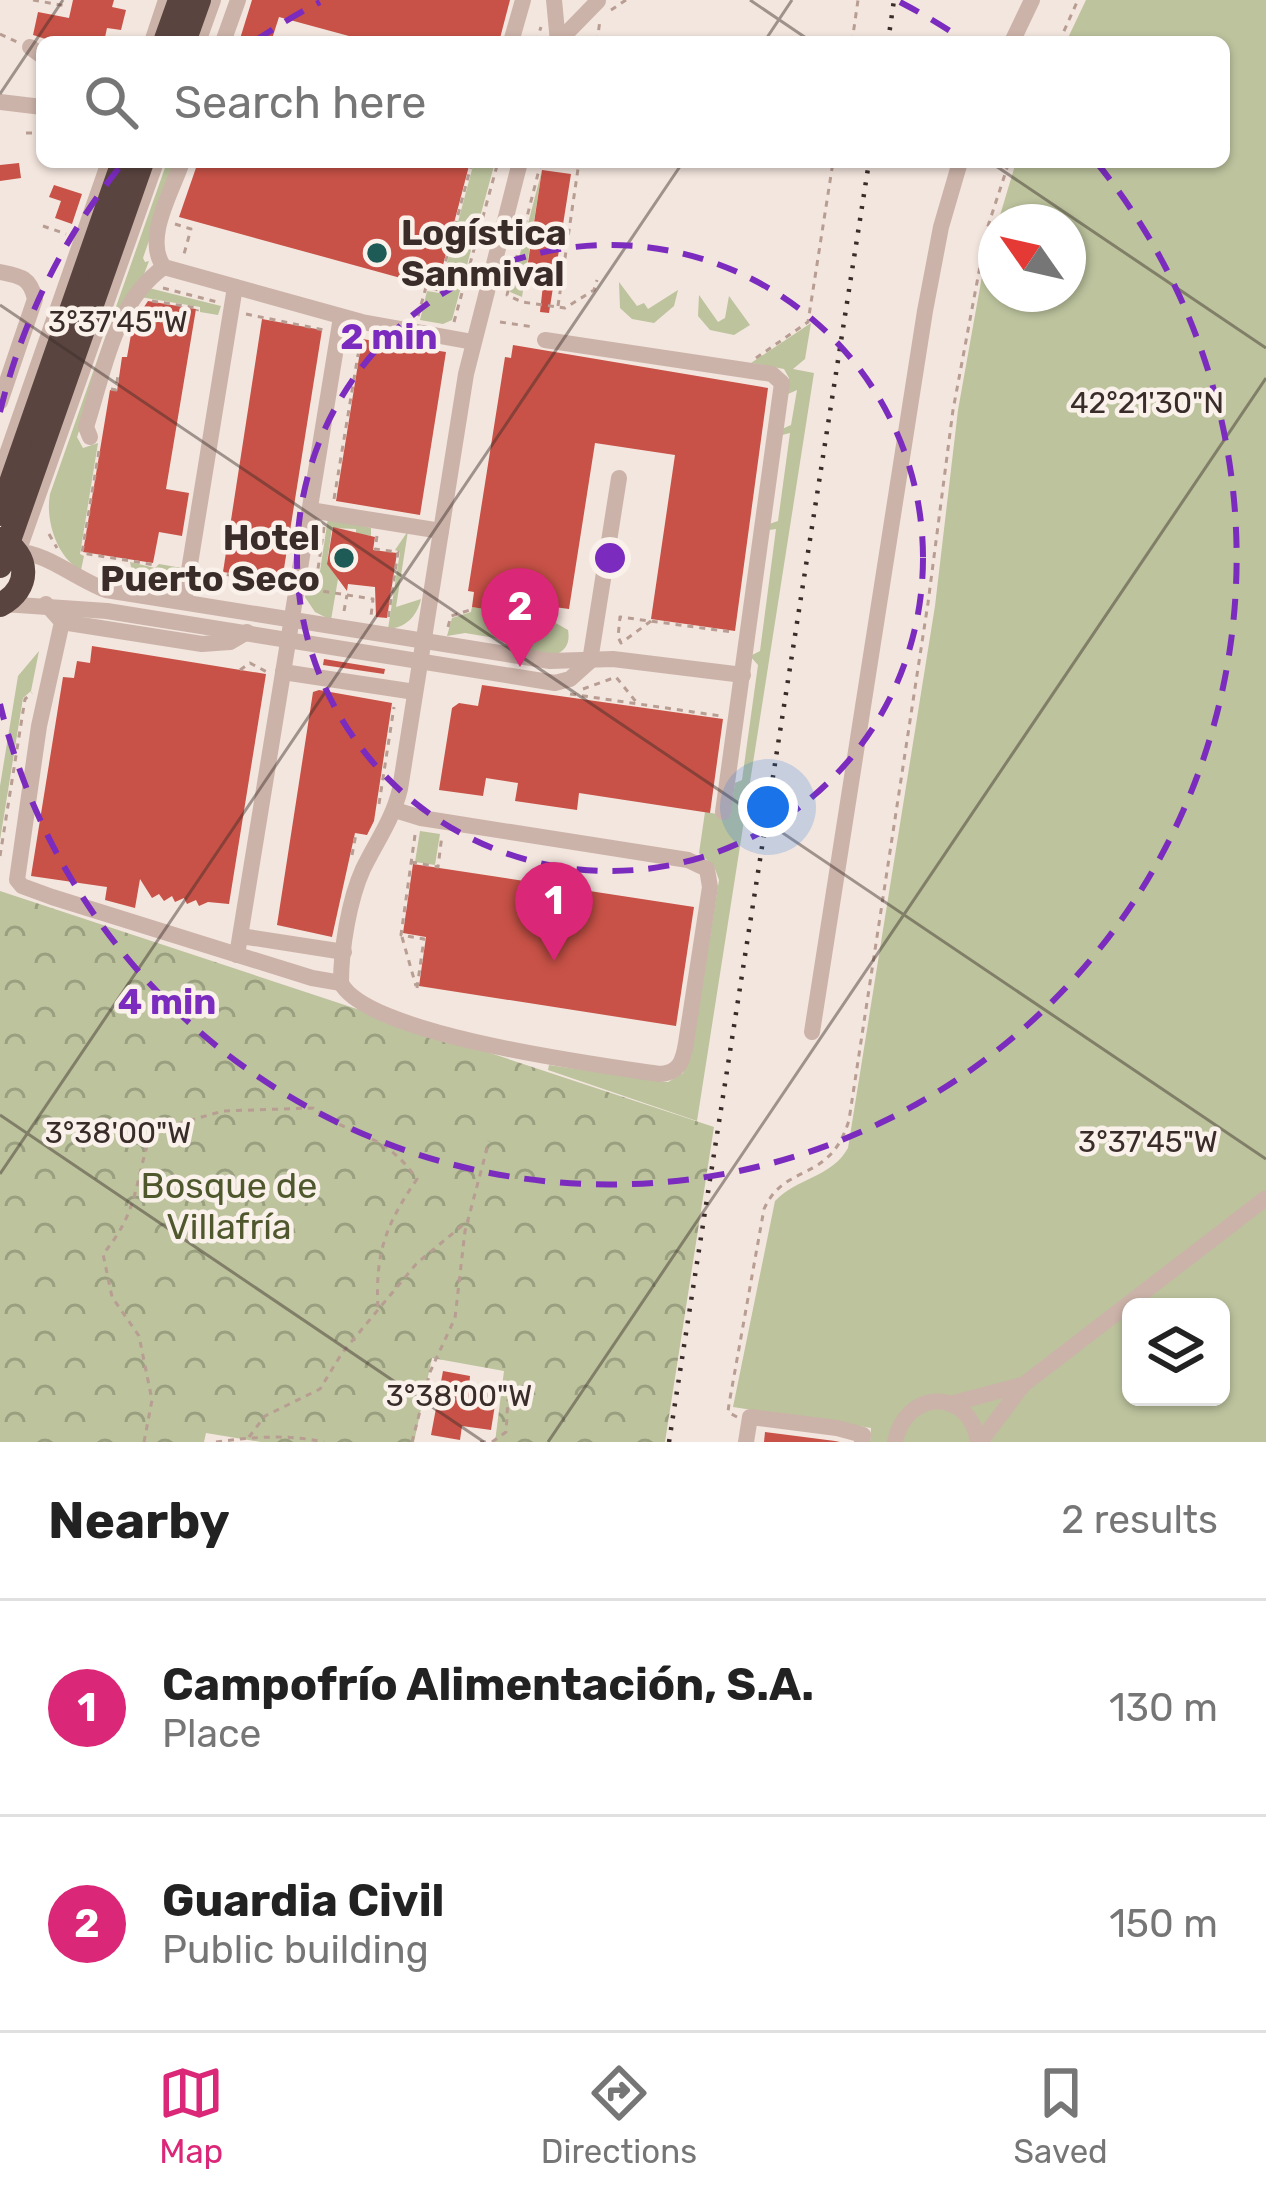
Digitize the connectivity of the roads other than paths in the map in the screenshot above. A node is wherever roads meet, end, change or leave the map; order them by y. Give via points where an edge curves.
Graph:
1 (166, 0) edge
2 (180, 0) edge
3 (199, 0) edge
4 (213, 0) edge
5 (238, 0) edge
6 (523, 0) edge
7 (554, 0) edge
8 (571, 0) edge
9 (599, 0) edge
10 (1032, 0) edge
11 (154, 36) edge
12 (167, 36) edge
13 (186, 36) edge
14 (201, 36) edge
15 (225, 36) edge
16 (514, 36) edge
17 (557, 36) edge
18 (564, 36) edge
19 (1015, 36) edge
20 (0, 102) edge
21 (36, 106) edge
22 (108, 168) edge
23 (121, 168) edge
24 (140, 168) edge
25 (154, 168) edge
26 (180, 168) edge
27 (518, 168) edge
28 (958, 168) edge
29 (172, 265) junction
30 (0, 272) edge
31 (235, 286) junction
32 (341, 317) junction
33 (544, 340) dead end
34 (473, 342) junction
35 (5, 398) edge
36 (96, 436) road end
37 (0, 474) edge
38 (619, 478) dead end
39 (323, 511) junction
40 (0, 514) edge
41 (441, 531) junction
42 (7, 550) edge
43 (184, 602) junction
44 (46, 604) junction
45 (2, 605) edge
46 (292, 619) junction
47 (62, 622) junction
48 (247, 632) junction
49 (425, 640) junction
50 (288, 642) junction
51 (590, 661) junction
52 (421, 663) junction
53 (276, 674) junction
54 (743, 676) junction
55 (415, 692) junction
56 (386, 812) junction
57 (723, 812) dead end
58 (241, 935) junction
59 (344, 952) junction
60 (237, 955) junction
61 (341, 983) junction
62 (812, 1032) dead end
63 (1266, 1198) edge
64 (1023, 1385) junction
65 (950, 1404) junction
66 (746, 1442) edge
67 (862, 1442) edge
68 (895, 1442) edge
69 (979, 1442) edge

1 - 11 street
2 - 12 highway
3 - 13 highway
4 - 14 street
5 - 15 street
6 - 16 street
7 - 17 street
8 - 9 street
9 - 18 street
10 - 19 street
20 - 21 street
22 - 37 street
23 - 40 highway
24 - 42 highway
25 - 42 street
26 - 29 street via 156,238 156,256
27 - 34 street
28 - 62 street via 928,290
29 - 31 street
29 - 36 street via 125,309 86,427
30 - 35 street via 24,277 35,299
31 - 32 street
31 - 43 street
32 - 34 street
32 - 39 street
33 - 54 street via 780,380
34 - 41 street
38 - 51 street
39 - 41 street
39 - 46 street
41 - 49 street
42 - 43 street via 32,552 106,590
42 - 45 highway via 24,578
43 - 46 street
44 - 45 street
44 - 47 street
44 - 48 street
46 - 49 street
46 - 50 street
47 - 48 street via 217,644
47 - 60 street via 17,880
48 - 50 street
49 - 51 street
49 - 52 street
50 - 52 street
50 - 53 street
51 - 52 street via 555,683
51 - 54 street
52 - 55 street
53 - 55 street
53 - 58 street
54 - 57 street
55 - 56 street
56 - 59 street via 360,876
56 - 61 street via 707,869 685,1053 676,1070 658,1074 495,1048 362,1006
58 - 59 street
58 - 60 street
59 - 61 street
60 - 61 street
63 - 64 street
64 - 65 street
64 - 69 street
65 - 68 street via 915,1407
65 - 69 street via 966,1413
66 - 67 street via 750,1417 837,1428 863,1435

